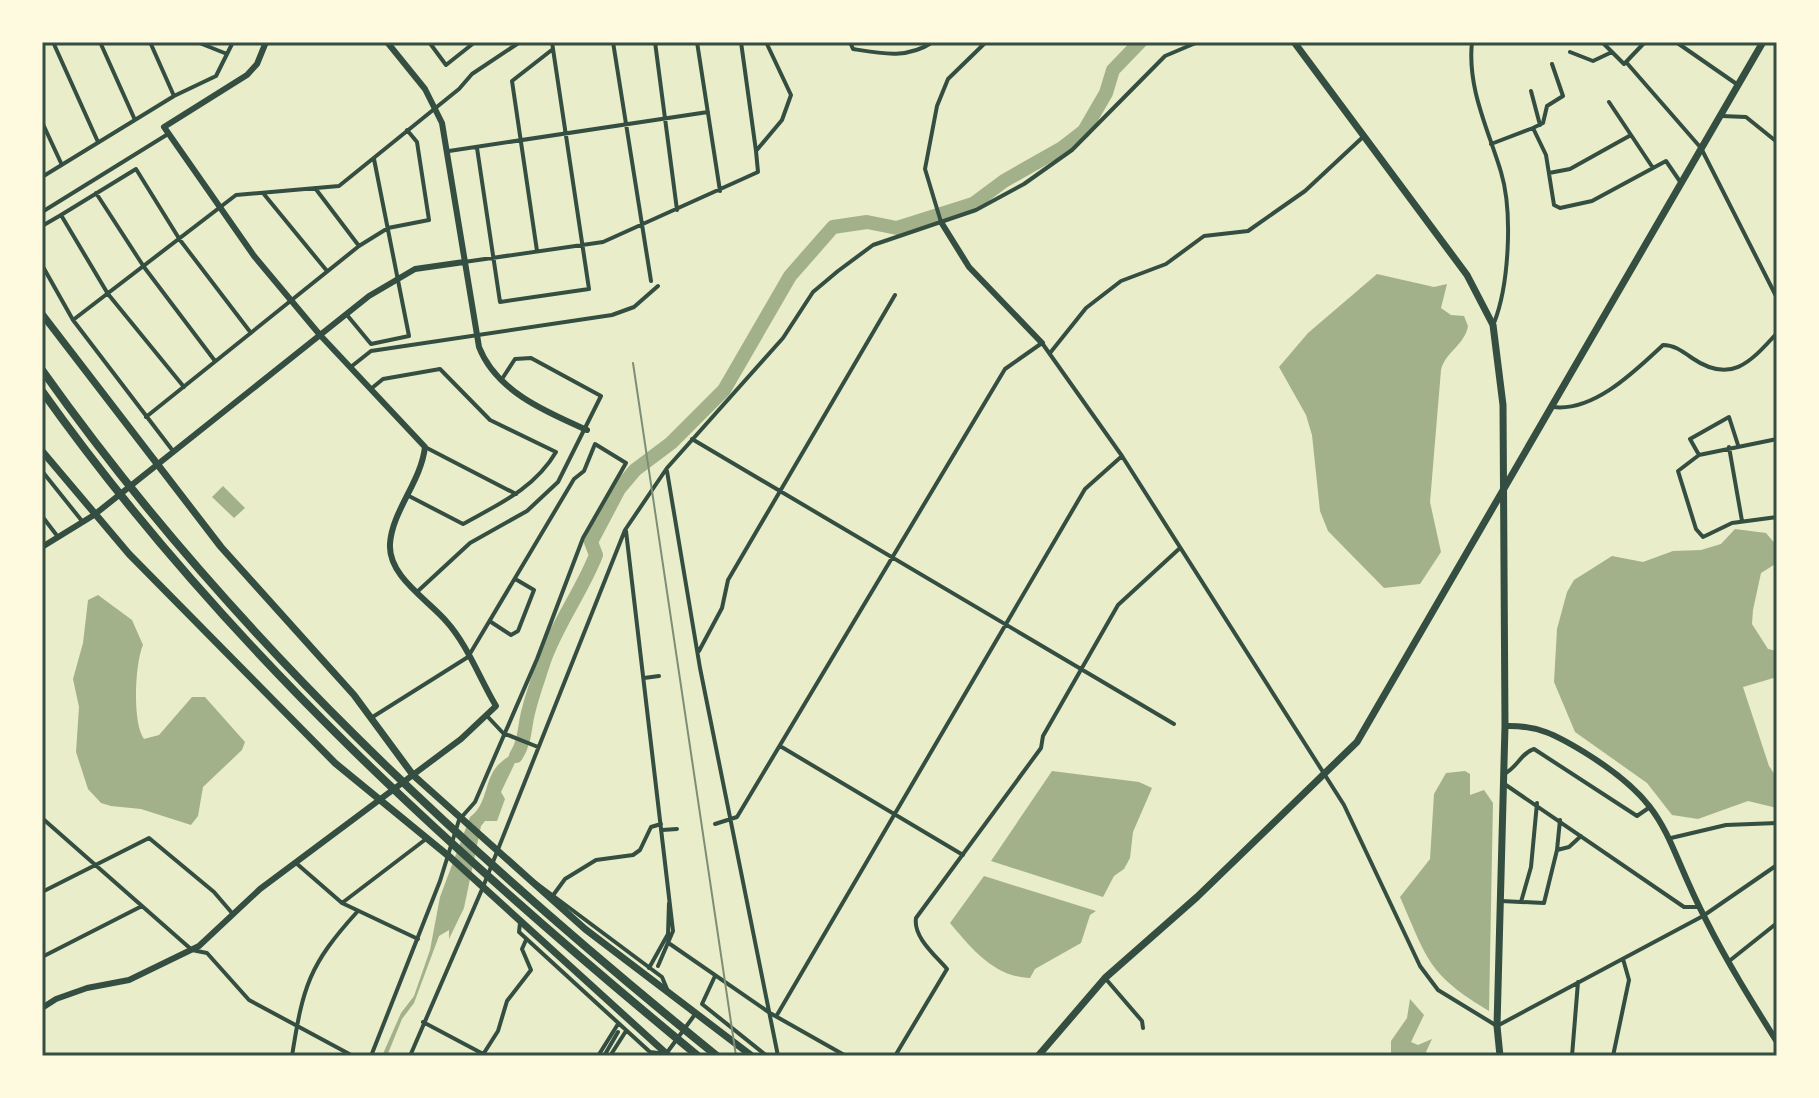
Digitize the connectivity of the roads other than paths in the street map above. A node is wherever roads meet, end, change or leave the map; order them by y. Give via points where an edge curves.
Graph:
1 (53, 42) edge
2 (100, 42) edge
3 (150, 42) edge
4 (197, 42) edge
5 (233, 42) edge
6 (266, 42) edge
7 (387, 42) edge
8 (429, 42) edge
9 (475, 42) edge
10 (520, 42) edge
11 (552, 42) edge
12 (613, 42) edge
13 (655, 42) edge
14 (697, 42) edge
15 (741, 42) edge
16 (766, 42) edge
17 (850, 42) edge
18 (933, 42) edge
19 (986, 42) edge
20 (1198, 42) edge
21 (1294, 42) edge
22 (1472, 42) edge
23 (1602, 42) edge
24 (1645, 42) edge
25 (1676, 42) edge
26 (1763, 42) edge
27 (553, 49) junction
28 (1570, 52) dead end
29 (1612, 52) junction
30 (227, 54) junction
31 (1626, 62) junction
32 (1552, 64) dead end
33 (1738, 85) junction
34 (1531, 91) dead end
35 (174, 96) junction
36 (1609, 102) dead end
37 (708, 112) junction
38 (1719, 116) junction
39 (666, 118) junction
40 (135, 120) junction
41 (42, 122) edge
42 (624, 124) junction
43 (1540, 125) junction
44 (1533, 128) junction
45 (407, 130) junction
46 (168, 134) junction
47 (566, 134) junction
48 (1631, 135) junction
49 (1364, 136) junction
50 (522, 140) junction
51 (98, 142) junction
52 (1777, 142) edge
53 (1490, 144) junction
54 (477, 148) junction
55 (1701, 148) junction
56 (449, 151) junction
57 (756, 151) junction
58 (374, 159) junction
59 (61, 164) junction
60 (1653, 168) junction
61 (1549, 173) junction
62 (42, 177) edge
63 (1681, 183) junction
64 (315, 188) junction
65 (720, 191) junction
66 (96, 193) junction
67 (263, 193) junction
68 (220, 209) junction
69 (677, 210) junction
70 (42, 212) edge
71 (61, 215) junction
72 (940, 220) junction
73 (640, 224) junction
74 (42, 226) edge
75 (388, 228) junction
76 (180, 240) junction
77 (582, 245) junction
78 (359, 246) junction
79 (537, 251) junction
80 (494, 257) junction
81 (464, 262) junction
82 (42, 265) edge
83 (144, 267) junction
84 (328, 272) junction
85 (398, 276) junction
86 (651, 281) dead end
87 (658, 286) dead end
88 (108, 294) junction
89 (895, 295) dead end
90 (1777, 298) edge
91 (291, 301) junction
92 (42, 314) edge
93 (346, 314) junction
94 (73, 320) junction
95 (1493, 325) junction
96 (251, 333) junction
97 (1777, 333) edge
98 (320, 335) junction
99 (1042, 343) junction
100 (1050, 353) junction
101 (215, 361) junction
102 (352, 366) junction
103 (42, 370) edge
104 (501, 381) junction
105 (184, 387) junction
106 (372, 388) junction
107 (42, 391) edge
108 (1553, 407) junction
109 (146, 417) junction
110 (587, 430) junction
111 (692, 439) junction
112 (1777, 439) edge
113 (1738, 445) junction
114 (425, 447) junction
115 (1729, 447) junction
116 (42, 451) edge
117 (173, 451) junction
118 (1699, 455) junction
119 (1122, 456) junction
120 (157, 465) junction
121 (667, 468) junction
122 (42, 471) edge
123 (779, 491) junction
124 (1503, 493) junction
125 (516, 494) junction
126 (409, 496) junction
127 (94, 515) junction
128 (42, 516) edge
129 (1777, 517) edge
130 (1742, 521) junction
131 (83, 523) junction
132 (625, 530) junction
133 (58, 537) junction
134 (42, 547) edge
135 (1180, 548) junction
136 (894, 557) junction
137 (517, 580) junction
138 (418, 591) junction
139 (491, 622) junction
140 (1007, 624) junction
141 (698, 653) junction
142 (468, 657) junction
143 (700, 668) junction
144 (1082, 668) junction
145 (691, 670) dead end
146 (659, 676) dead end
147 (644, 678) junction
148 (488, 717) junction
149 (371, 718) junction
150 (1174, 724) dead end
151 (1505, 726) junction
152 (506, 733) junction
153 (536, 746) junction
154 (780, 746) junction
155 (413, 775) junction
156 (1323, 776) junction
157 (1501, 778) junction
158 (380, 799) junction
159 (1537, 803) junction
160 (1651, 806) junction
161 (894, 814) junction
162 (42, 818) edge
163 (1560, 819) junction
164 (732, 820) junction
165 (461, 821) junction
166 (1777, 823) edge
167 (661, 824) junction
168 (715, 824) dead end
169 (677, 829) dead end
170 (662, 830) junction
171 (1582, 835) junction
172 (1671, 838) junction
173 (426, 839) junction
174 (1557, 850) junction
175 (495, 852) junction
176 (963, 855) junction
177 (448, 856) junction
178 (296, 863) junction
179 (1777, 865) edge
180 (96, 866) junction
181 (526, 878) junction
182 (481, 886) junction
183 (42, 892) edge
184 (554, 894) junction
185 (670, 897) junction
186 (1499, 901) junction
187 (1521, 902) junction
188 (342, 903) junction
189 (142, 906) junction
190 (1700, 907) junction
191 (357, 912) junction
192 (232, 913) junction
193 (1703, 916) junction
194 (520, 922) junction
195 (1776, 925) edge
196 (418, 939) junction
197 (527, 939) junction
198 (670, 944) junction
199 (192, 950) junction
200 (42, 957) edge
201 (1623, 959) junction
202 (1728, 962) junction
203 (658, 966) dead end
204 (649, 968) junction
205 (715, 975) junction
206 (1105, 978) junction
207 (1578, 982) junction
208 (669, 993) junction
209 (42, 1008) edge
210 (696, 1013) junction
211 (770, 1013) junction
212 (777, 1015) junction
213 (423, 1022) junction
214 (618, 1023) junction
215 (1497, 1026) junction
216 (296, 1027) junction
217 (1143, 1028) dead end
218 (626, 1031) junction
219 (618, 1032) dead end
220 (1777, 1042) edge
221 (695, 1054) edge
222 (485, 1055) edge
223 (668, 1055) edge
224 (292, 1056) edge
225 (353, 1056) edge
226 (371, 1056) edge
227 (410, 1056) edge
228 (601, 1056) edge
229 (610, 1056) edge
230 (717, 1056) edge
231 (752, 1056) edge
232 (767, 1056) edge
233 (778, 1056) edge
234 (846, 1056) edge
235 (895, 1056) edge
236 (1038, 1056) edge
237 (1500, 1056) edge
238 (1572, 1056) edge
239 (1613, 1056) edge

1 - 51 street
2 - 40 street
3 - 35 street
4 - 30 street
5 - 30 street
6 - 46 street via 247,75 170,120 164,127
7 - 56 street via 439,112
8 - 9 street via 446,65
10 - 45 street via 472,74
11 - 27 street
12 - 42 street
13 - 39 street
14 - 37 street
15 - 57 street
16 - 57 street via 791,95 782,120
17 - 18 street via 853,49 886,54 916,53
19 - 72 street via 948,79 937,106 925,169
20 - 72 street via 1165,56 1048,169 976,210
21 - 49 main road
22 - 53 street via 1472,78
23 - 29 street
24 - 31 street
25 - 33 street
26 - 33 main road
27 - 47 street
27 - 50 street via 512,81
28 - 29 street via 1593,61
29 - 31 street
30 - 35 street via 216,76
31 - 55 street
32 - 43 street via 1563,96 1547,106
33 - 38 main road
34 - 43 street
35 - 40 street
36 - 48 street
37 - 39 street
37 - 65 street
38 - 52 street via 1746,117
38 - 55 main road
39 - 42 street
39 - 69 street
40 - 51 street
41 - 59 street
42 - 47 street
42 - 73 street
43 - 44 street
44 - 53 street
44 - 61 street
45 - 58 street
45 - 75 street via 417,142 429,220
46 - 68 street
46 - 70 street
47 - 50 street
47 - 77 street
48 - 60 street
48 - 61 street via 1570,169
49 - 95 main road via 1467,275
49 - 100 street via 1305,191 1248,231 1204,236 1166,264 1121,281 1086,308
50 - 54 street
50 - 79 street
51 - 59 street
53 - 95 street via 1504,185 1506,250 1506,285
54 - 56 street
54 - 80 street
55 - 63 main road
55 - 90 street
56 - 81 street
57 - 65 street via 758,172
58 - 64 street via 339,186
58 - 75 street
59 - 62 street
60 - 61 street via 1592,201 1560,208 1554,205
60 - 63 street via 1666,161
63 - 108 main road
64 - 67 street
64 - 78 street
65 - 69 street
66 - 71 street
66 - 76 street via 136,169
66 - 83 street
67 - 68 street via 236,195
67 - 84 street
68 - 76 street
68 - 91 street
69 - 73 street
71 - 74 street
71 - 88 street
72 - 99 street via 962,258
72 - 111 street via 873,245 813,292 783,338
73 - 77 street via 603,242
73 - 86 street
75 - 78 street
75 - 85 street
76 - 83 street
76 - 96 street
77 - 79 street
77 - 80 street via 589,289 500,302
78 - 84 street
79 - 80 street
80 - 81 street
81 - 85 street
81 - 104 street via 479,347
82 - 94 street
83 - 88 street
83 - 101 street
84 - 91 street
85 - 93 street
85 - 93 street via 409,336 371,344
87 - 102 street via 634,307 612,315 371,351
88 - 94 street
88 - 105 street
89 - 123 street
91 - 96 street
91 - 98 street
92 - 120 main road
93 - 98 street
94 - 109 street
95 - 124 main road via 1503,405
96 - 101 street
97 - 108 street via 1728,372 1717,372 1663,345 1598,396 1568,409
98 - 102 street
98 - 117 street
99 - 100 street
99 - 136 street via 1005,369
100 - 119 street
101 - 105 street
102 - 106 street
103 - 230 highway via 178,549 301,683 530,899
104 - 110 street
104 - 110 street via 515,359 531,358 601,396
105 - 109 street
106 - 114 street
106 - 125 street via 383,379 440,369 490,420 556,452 546,469
107 - 221 highway via 169,556 302,702 524,910
108 - 124 main road
109 - 117 street
110 - 138 street via 569,468 543,498 470,543
111 - 121 street
111 - 123 street
112 - 113 street
113 - 115 street
113 - 118 street via 1729,417 1690,439
114 - 125 street
114 - 126 street
115 - 118 street
115 - 130 street
116 - 127 main road
117 - 120 street
118 - 130 street via 1678,471 1696,529 1703,537
119 - 135 street
119 - 140 street via 1085,489
120 - 127 street
120 - 149 main road
121 - 132 street
121 - 141 street
122 - 131 street
123 - 136 street
123 - 141 street via 728,580 722,608
124 - 151 main road
124 - 156 main road via 1357,742
125 - 126 street via 463,524
126 - 138 street via 390,541 390,556
127 - 131 street
127 - 158 main road via 296,725
128 - 133 street
129 - 130 street
131 - 133 street
132 - 147 street
132 - 153 street
133 - 134 street
135 - 144 street via 1118,605
135 - 156 street
136 - 140 street
136 - 154 street
137 - 139 street
137 - 139 street via 534,590 518,631 511,635
137 - 152 street via 595,444 626,463 583,538
138 - 142 street via 449,624
139 - 142 street
140 - 144 street
140 - 161 street
141 - 143 street
142 - 148 street via 496,706
142 - 149 street
143 - 145 street
143 - 164 street
144 - 150 street
144 - 176 street via 1041,748
146 - 147 street
147 - 167 street
148 - 152 street
148 - 155 street
149 - 155 main road
151 - 157 main road
151 - 160 street via 1549,730 1620,775
152 - 153 street
152 - 165 street
153 - 175 street
154 - 161 street
154 - 164 street
155 - 158 street
155 - 165 main road
156 - 206 main road
156 - 215 street via 1344,805 1428,980
157 - 159 street
157 - 160 street via 1534,749 1637,816
157 - 186 main road
158 - 173 main road
158 - 178 street
159 - 163 street
159 - 187 street via 1531,867
160 - 172 street
161 - 176 street
161 - 212 street
162 - 180 street
163 - 171 street
163 - 174 street
164 - 168 street
164 - 211 street
165 - 175 main road
165 - 177 street
166 - 172 street via 1726,825
167 - 170 street
167 - 184 street via 651,827 633,855 596,860 565,879
169 - 170 street
170 - 185 street
171 - 174 street
171 - 190 street via 1684,907
172 - 190 street
173 - 177 main road
173 - 188 street
174 - 187 street via 1544,903
175 - 181 main road
175 - 182 street
176 - 235 street via 916,918 918,935 947,969
177 - 182 main road
177 - 196 street
178 - 188 street
178 - 192 street
179 - 193 street
180 - 183 street
180 - 189 street
180 - 192 street via 149,838
181 - 184 street
181 - 208 main road
182 - 194 main road
182 - 213 street
184 - 204 street
185 - 198 street
185 - 204 street via 668,934
186 - 187 street
186 - 215 main road
188 - 191 street
189 - 199 street
189 - 200 street
190 - 193 street
191 - 196 street
191 - 216 street via 325,948 302,994
192 - 199 street
193 - 201 street
193 - 202 street
194 - 197 street via 519,932
194 - 223 main road
195 - 202 street
196 - 226 street
197 - 214 street
197 - 222 street via 522,949 531,970 507,1001
198 - 203 street
198 - 205 street
199 - 209 street via 129,980 87,988
199 - 216 street via 207,953 249,1000
201 - 207 street
201 - 239 street via 1629,980
202 - 220 street
204 - 208 street via 662,977
205 - 211 street
205 - 232 street via 702,1004
206 - 217 street
206 - 236 main road
207 - 215 street
207 - 238 street
208 - 210 main road
210 - 223 street
210 - 231 main road
211 - 212 street
211 - 233 street
212 - 234 street
213 - 222 street
213 - 227 street
214 - 218 street
214 - 228 street
215 - 237 main road
216 - 224 street
216 - 225 street
218 - 223 street via 650,1052
218 - 229 street
219 - 228 street

